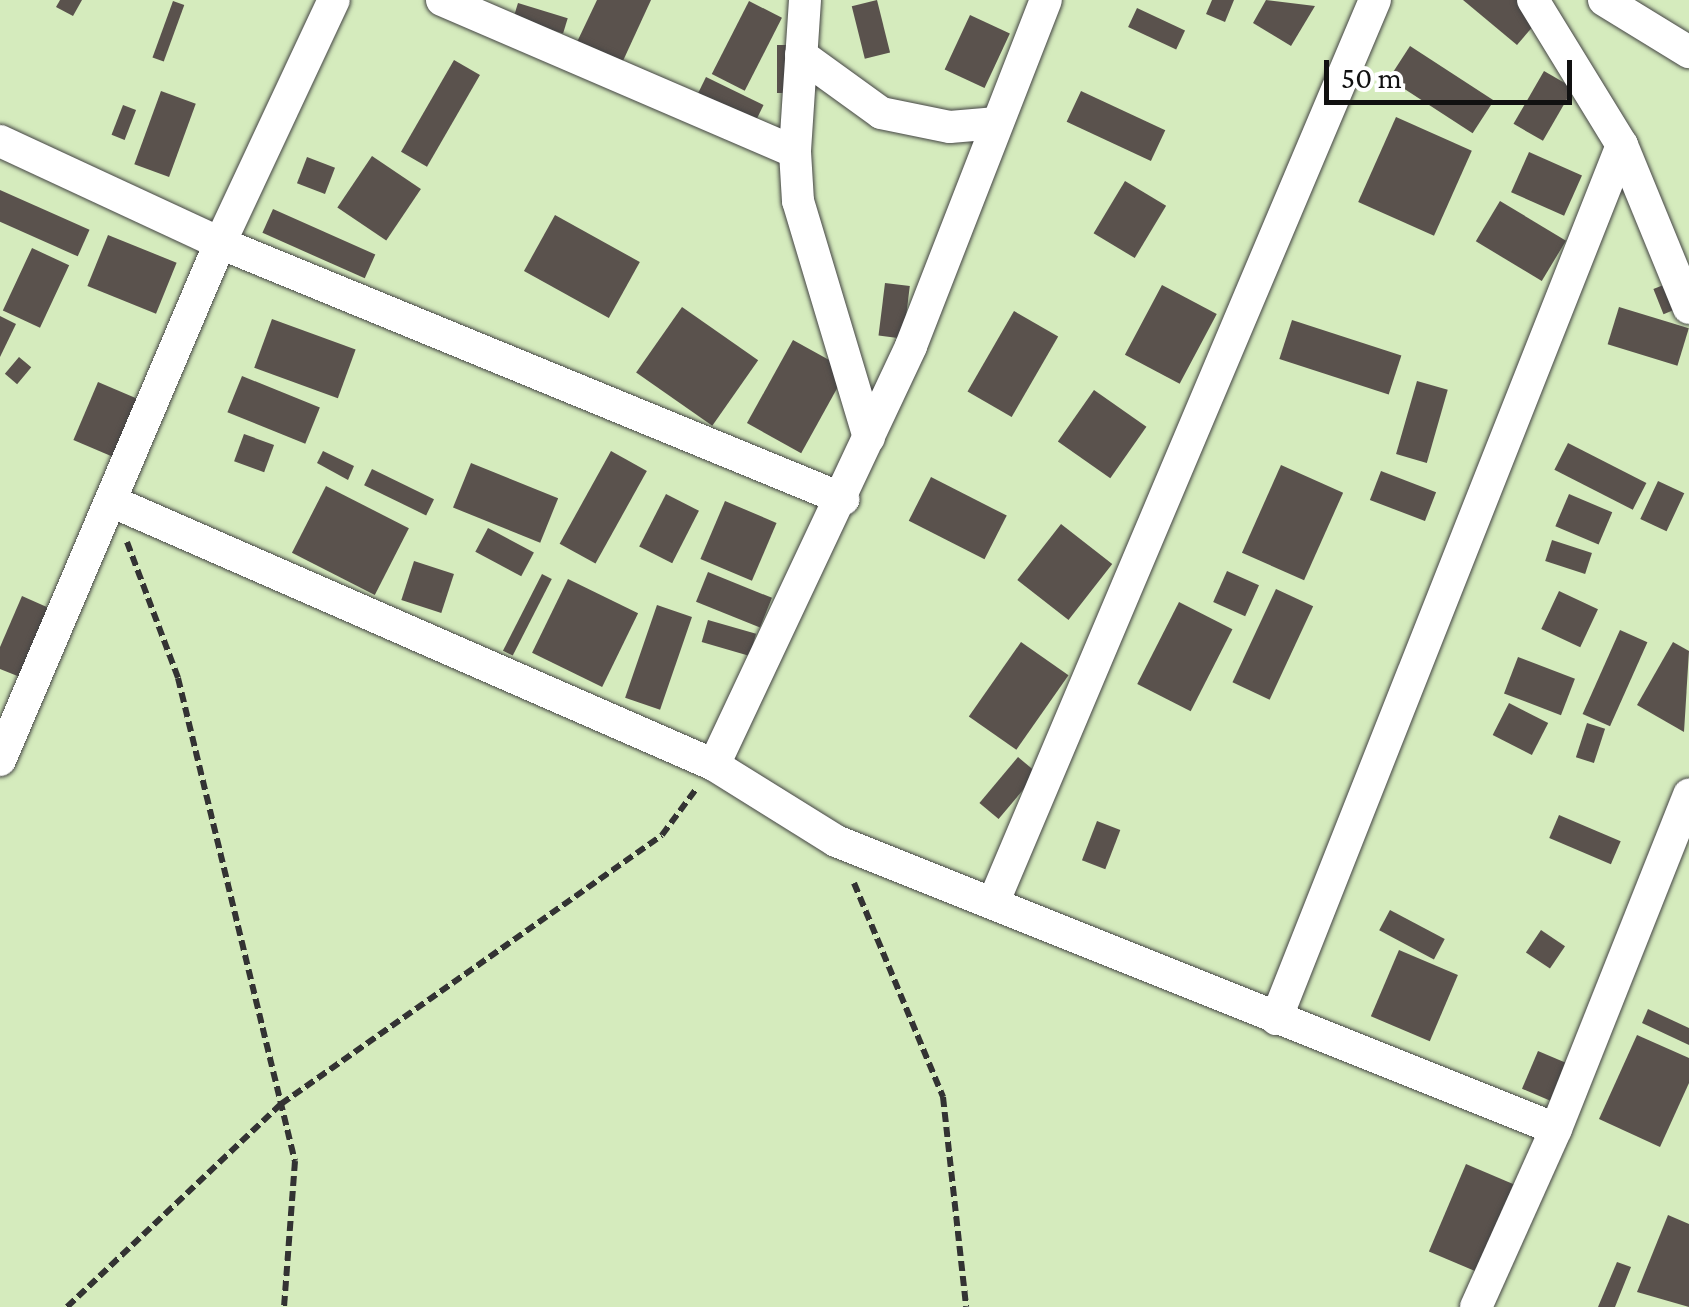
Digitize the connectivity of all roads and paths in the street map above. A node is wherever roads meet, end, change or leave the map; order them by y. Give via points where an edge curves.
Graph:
1 (334, 0) edge
2 (442, 0) edge
3 (805, 0) edge
4 (1046, 0) edge
5 (1376, 0) edge
6 (1533, 0) edge
7 (1604, 0) edge
8 (1689, 52) edge
9 (802, 55) junction
10 (997, 122) junction
11 (0, 141) edge
12 (1622, 145) junction
13 (795, 152) junction
14 (220, 242) junction
15 (1689, 308) edge
16 (868, 438) junction
17 (844, 499) junction
18 (113, 502) junction
19 (0, 760) edge
20 (714, 765) junction
21 (1689, 796) edge
22 (836, 840) junction
23 (994, 901) junction
24 (1276, 1019) junction
25 (282, 1104) junction
26 (1556, 1129) junction
27 (67, 1307) edge
28 (284, 1307) edge
29 (966, 1307) edge
30 (1476, 1307) edge

1 - 14 street
2 - 13 street
3 - 9 street
4 - 10 street
5 - 23 street
6 - 12 street
7 - 8 street
9 - 10 street via 881,112 950,127
9 - 13 street
10 - 16 street
11 - 14 street
12 - 15 street
12 - 24 street
13 - 16 street via 798,200
14 - 17 street
14 - 18 street
16 - 17 street
17 - 20 street
18 - 19 street
18 - 20 street
18 - 25 path via 178,678
20 - 22 street
20 - 25 path via 662,834
21 - 26 street
22 - 23 street
22 - 29 path via 943,1097
23 - 24 street
24 - 26 street
25 - 27 path
25 - 28 path via 295,1160
26 - 30 street

